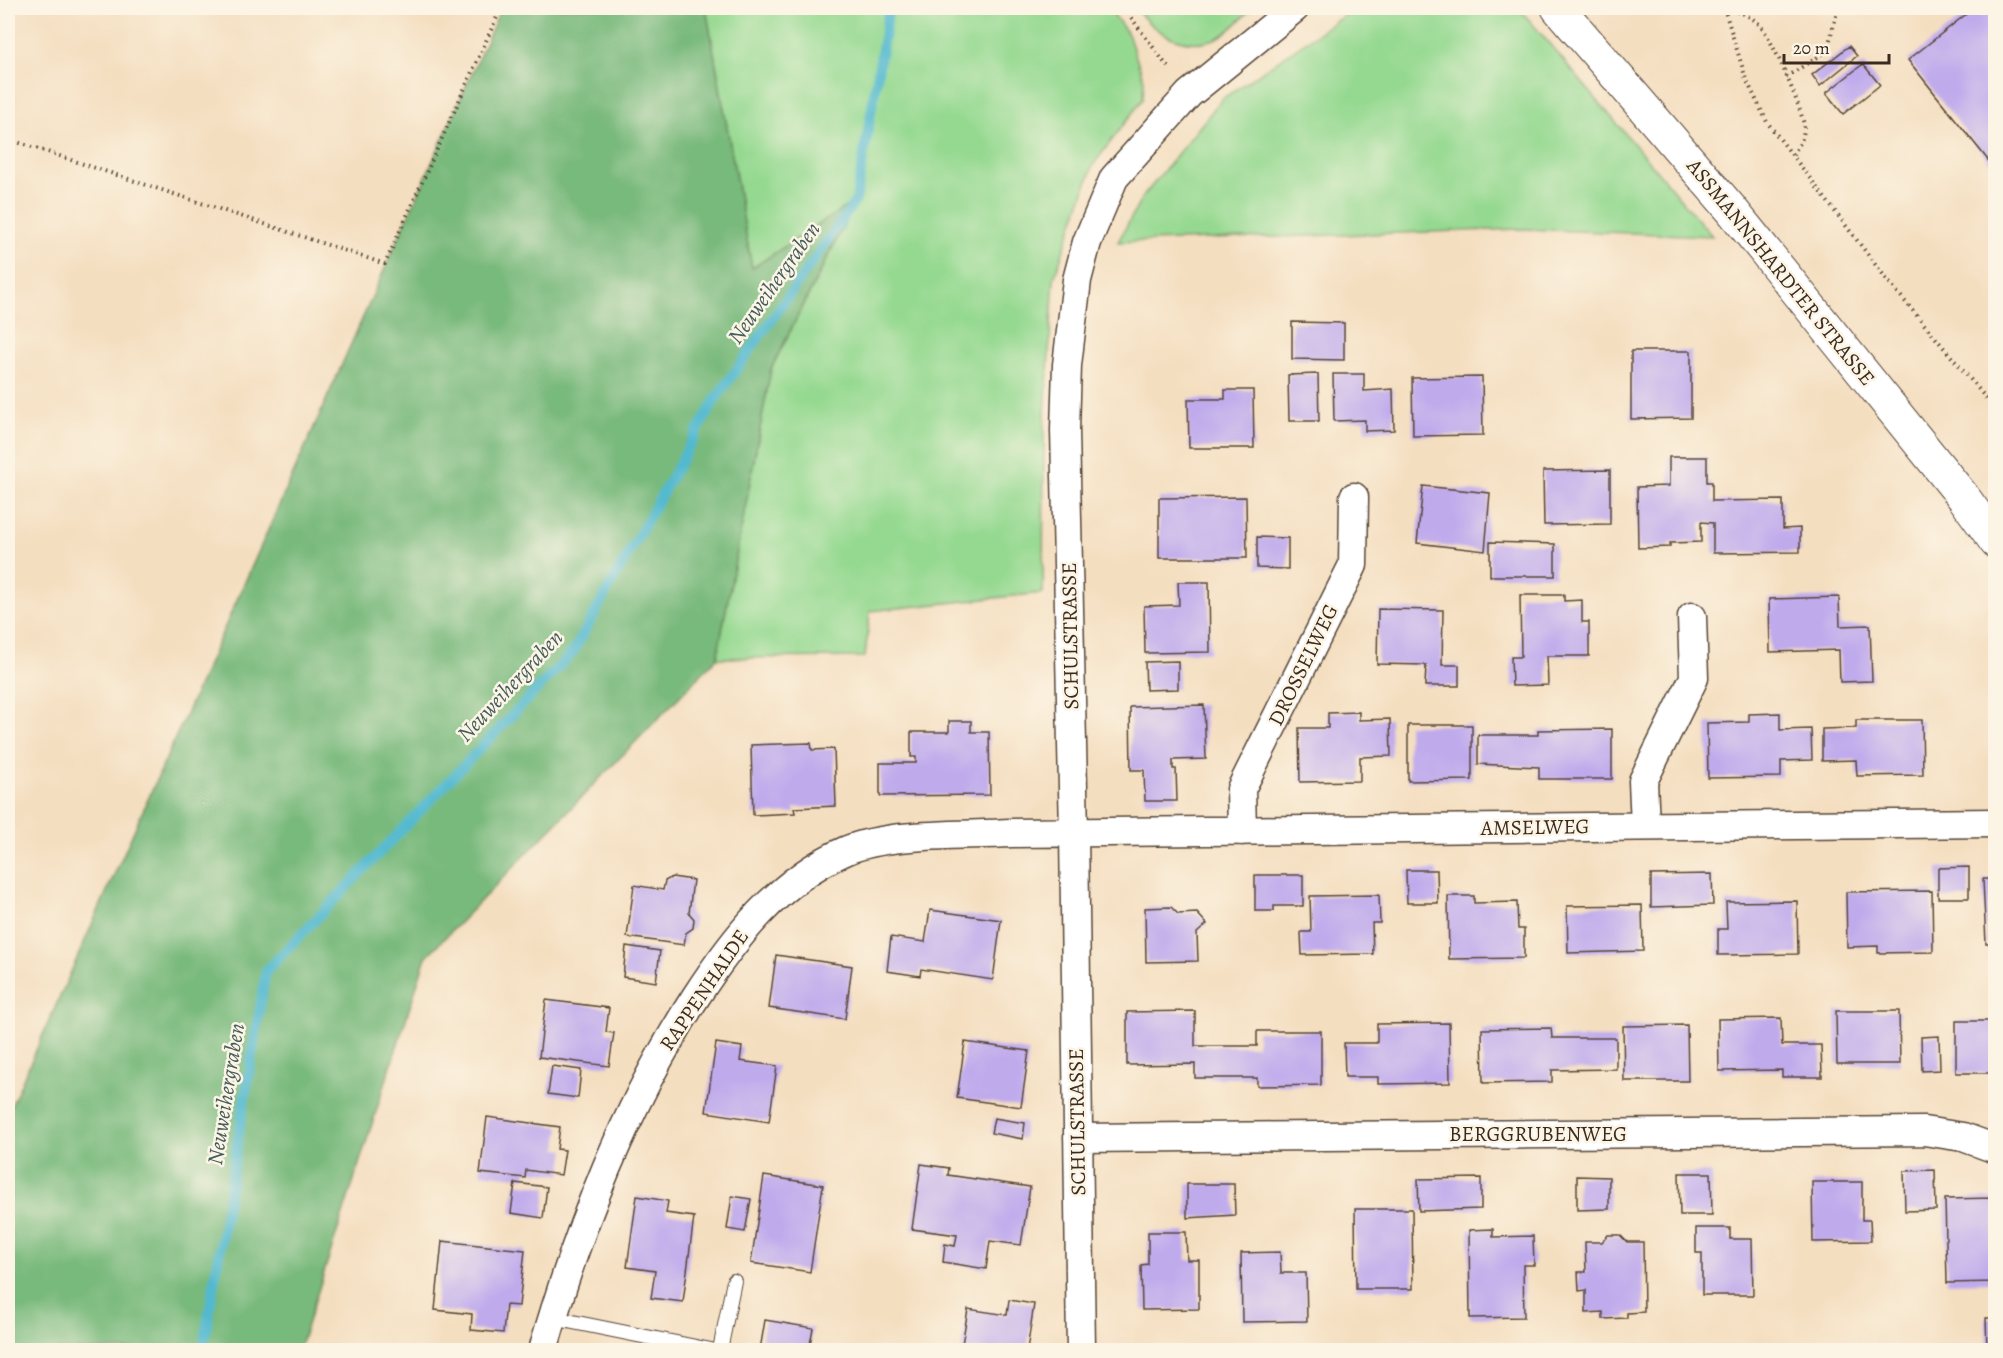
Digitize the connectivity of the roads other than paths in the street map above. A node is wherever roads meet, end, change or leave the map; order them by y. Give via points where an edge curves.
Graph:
1 (1295, 8) edge
2 (1565, 12) edge
3 (1354, 497) dead end
4 (1995, 542) edge
5 (1692, 617) dead end
6 (1995, 823) edge
7 (1645, 826) junction
8 (1242, 831) junction
9 (1074, 833) junction
10 (1078, 1138) junction
11 (1995, 1149) edge
12 (734, 1281) dead end
13 (553, 1318) junction
14 (543, 1350) edge
15 (711, 1350) edge
16 (720, 1350) edge
17 (1081, 1350) edge

1 - 9 street, SCHULSTRASSE via 1189,94 1114,178 1087,242 1077,280 1067,365 1065,430
2 - 4 main road, ASSMANNSHARDTER STRASSE via 1731,209 1957,489
3 - 8 street, DROSSELWEG via 1353,565 1242,789
5 - 7 street via 1694,678 1643,781
6 - 7 street, AMSELWEG
7 - 8 street, AMSELWEG
8 - 9 street, AMSELWEG
9 - 10 street, SCHULSTRASSE
9 - 13 street, RAPPENHALDE via 880,840 820,864 764,907 724,954 664,1047 635,1101 573,1252
10 - 11 street, BERGGRUBENWEG via 1924,1131 1963,1137
10 - 17 street, SCHULSTRASSE
12 - 16 lane
13 - 14 street, RAPPENHALDE
13 - 15 lane

